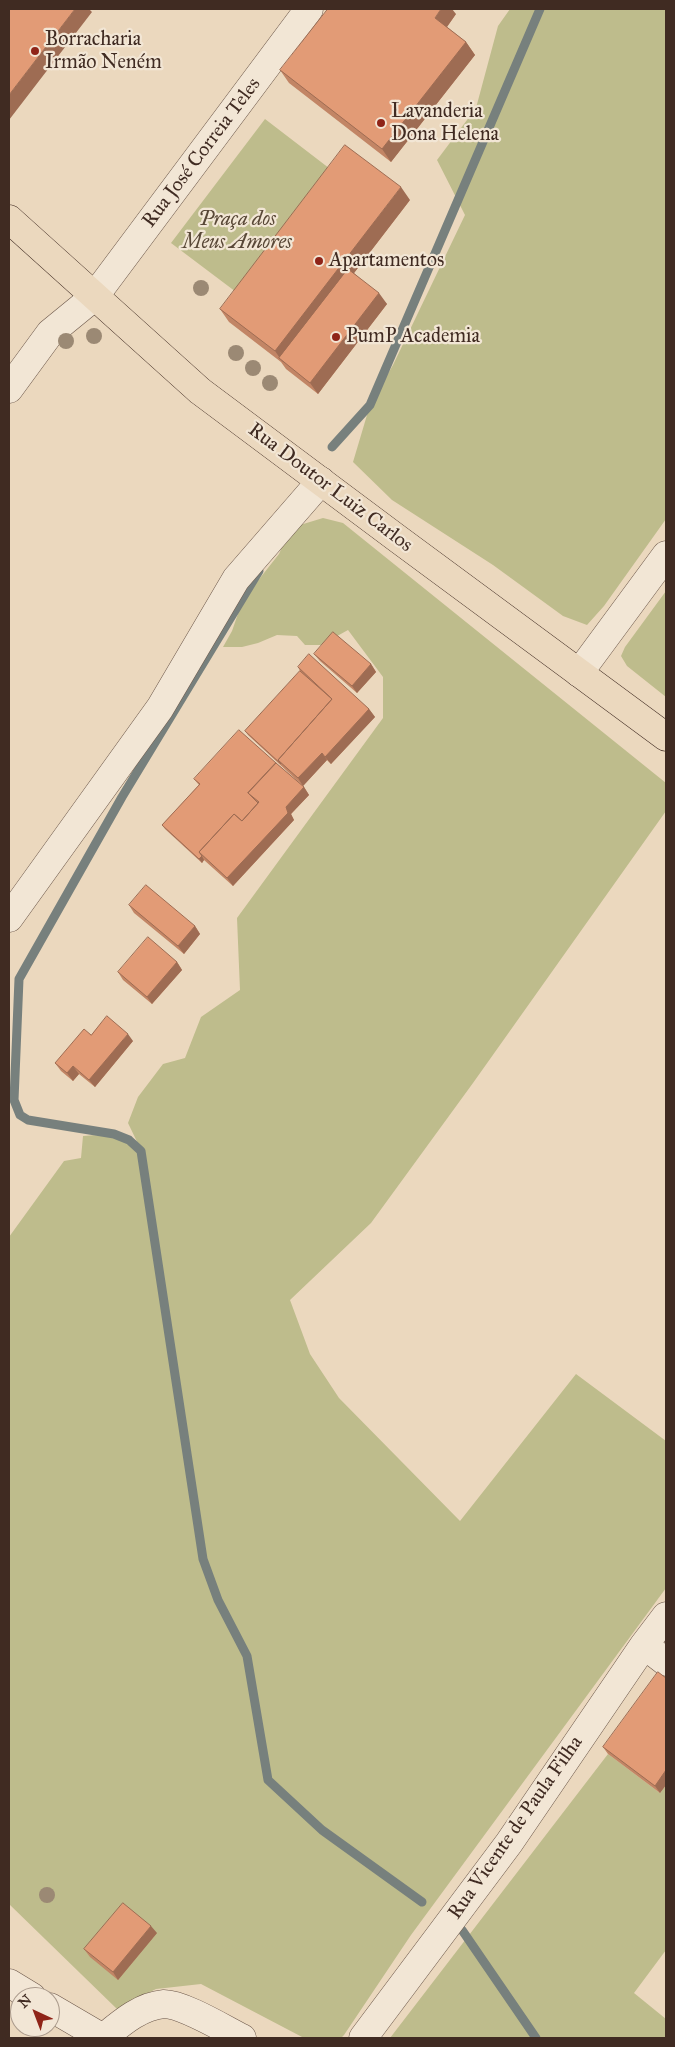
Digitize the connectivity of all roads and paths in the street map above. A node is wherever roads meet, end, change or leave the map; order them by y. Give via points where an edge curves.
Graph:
1 (309, 9) edge
2 (9, 219) edge
3 (94, 297) junction
4 (9, 389) edge
5 (321, 482) junction
6 (666, 554) edge
7 (579, 673) junction
8 (666, 737) edge
9 (9, 918) edge
10 (666, 1616) edge
11 (644, 1645) junction
12 (666, 1662) edge
13 (60, 2013) edge
14 (103, 2038) edge
15 (242, 2038) edge
16 (363, 2038) edge

1 - 3 street, Rua José Correia Teles
2 - 3 main road, Rua Doutor Luiz Carlos
3 - 4 street, Rua José Correia Teles via 50,333
3 - 5 main road, Rua Doutor Luiz Carlos via 200,391
5 - 7 main road, Rua Doutor Luiz Carlos
5 - 9 street via 236,579 160,708
6 - 7 street
7 - 8 main road, Rua Doutor Luiz Carlos
10 - 11 street, Rua Vicente de Paula Filha
11 - 12 street
11 - 16 street, Rua Vicente de Paula Filha via 508,1843
13 - 14 street
14 - 15 street via 126,2019 147,2008 165,2004 191,2012

